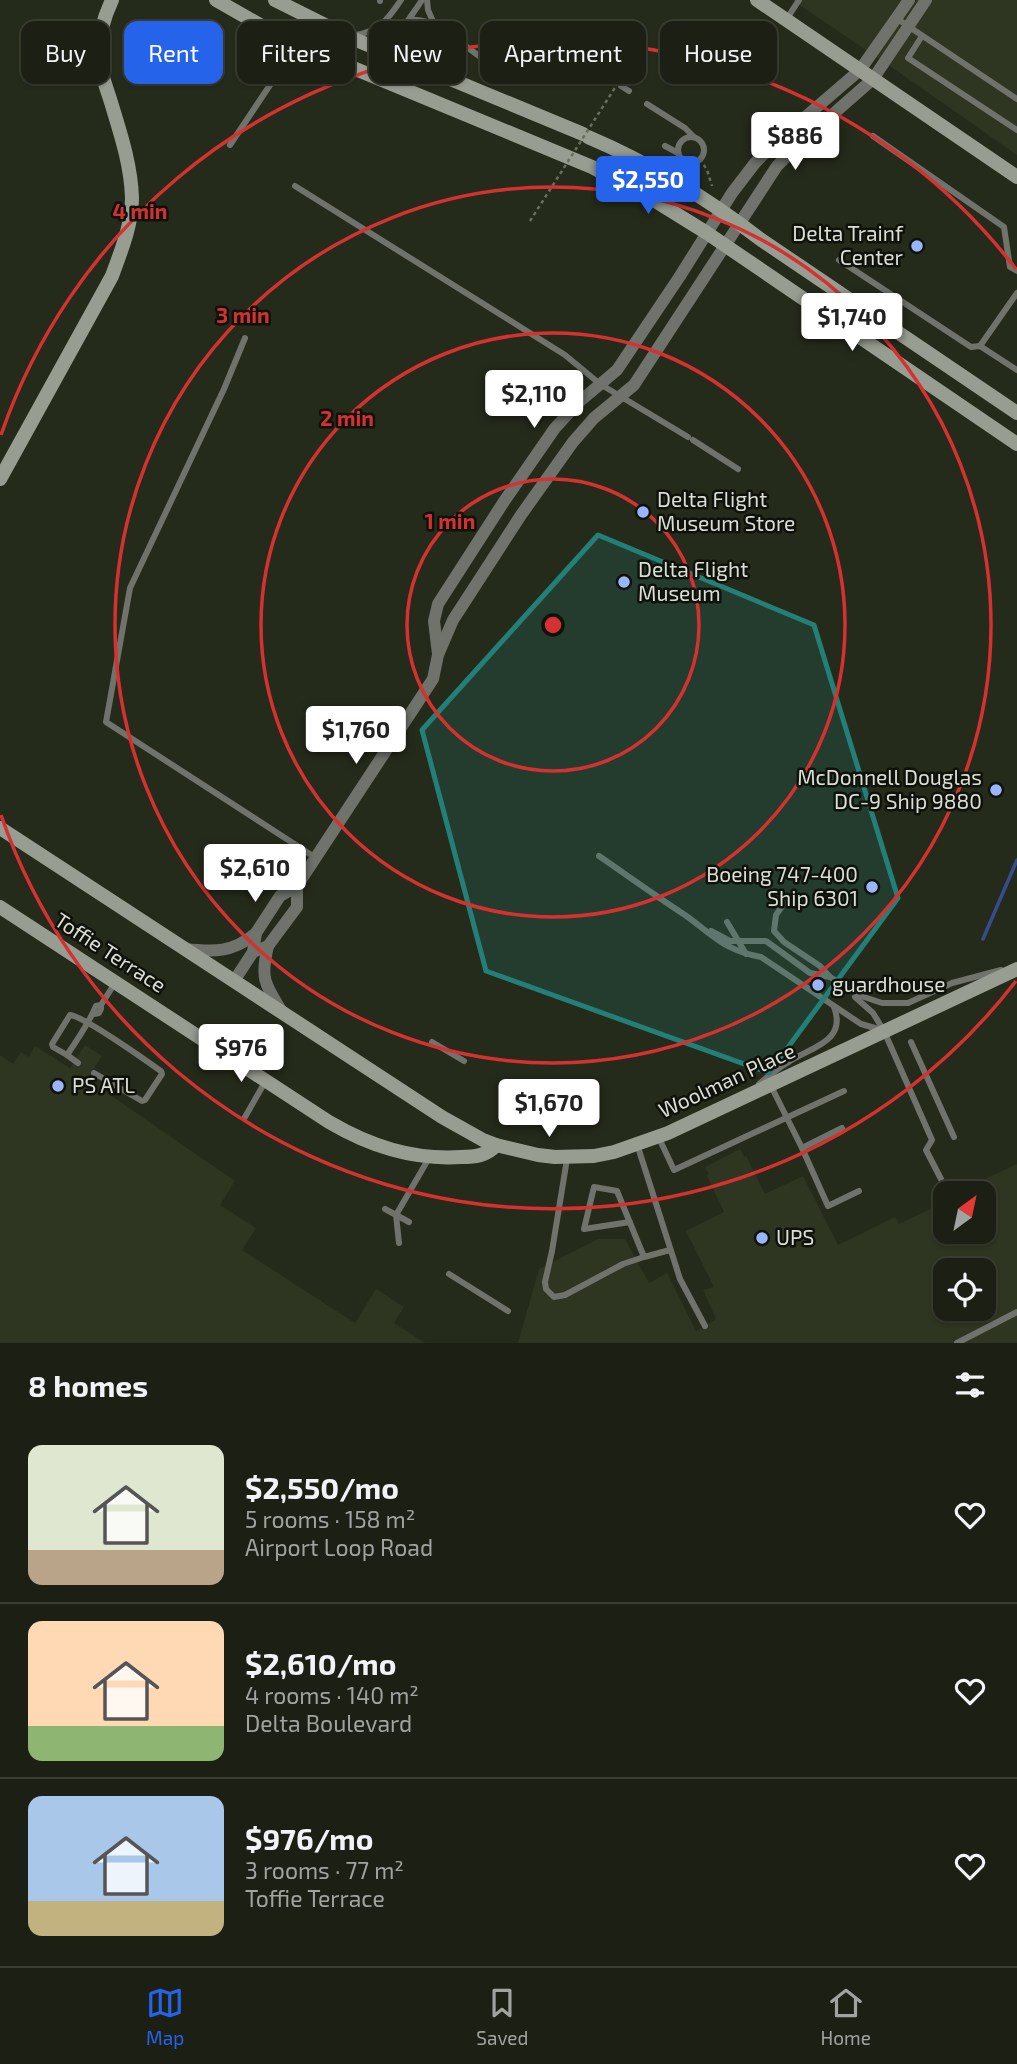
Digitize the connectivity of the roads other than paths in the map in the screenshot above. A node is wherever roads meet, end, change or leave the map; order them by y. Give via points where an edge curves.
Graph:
1 (216, 0) edge
2 (275, 0) edge
3 (401, 0) edge
4 (424, 0) edge
5 (757, 0) edge
6 (799, 0) edge
7 (909, 0) edge
8 (926, 0) edge
9 (112, 3) edge
10 (896, 18) junction
11 (409, 20) joint
12 (786, 20) junction
13 (316, 21) edge
14 (423, 21) edge
15 (433, 21) edge
16 (908, 27) junction
17 (355, 34) edge
18 (922, 36) junction
19 (466, 46) edge
20 (860, 71) junction
21 (873, 79) junction
22 (271, 84) edge
23 (462, 84) edge
24 (629, 91) dead end
25 (1017, 99) edge
26 (647, 104) dead end
27 (1017, 130) edge
28 (873, 136) dead end
29 (694, 137) junction
30 (230, 145) dead end
31 (665, 146) dead end
32 (678, 153) junction
33 (1016, 175) edge
34 (295, 186) dead end
35 (721, 210) junction
36 (740, 223) junction
37 (707, 233) junction
38 (725, 245) junction
39 (839, 260) dead end
40 (1017, 271) edge
41 (1017, 293) edge
42 (245, 338) dead end
43 (981, 346) junction
44 (1017, 370) edge
45 (600, 384) junction
46 (621, 395) junction
47 (1017, 413) edge
48 (1017, 444) edge
49 (738, 469) dead end
50 (0, 479) edge
51 (438, 655) junction
52 (0, 828) edge
53 (599, 856) dead end
54 (316, 858) junction
55 (297, 886) junction
56 (785, 902) dead end
57 (0, 907) edge
58 (727, 922) dead end
59 (700, 926) junction
60 (256, 933) junction
61 (740, 941) junction
62 (268, 946) junction
63 (185, 949) junction
64 (253, 952) junction
65 (746, 954) junction
66 (1017, 968) edge
67 (830, 977) junction
68 (115, 981) junction
69 (234, 981) junction
70 (846, 987) junction
71 (833, 1005) junction
72 (282, 1013) junction
73 (88, 1023) junction
74 (884, 1031) junction
75 (432, 1042) dead end
76 (911, 1042) dead end
77 (67, 1055) junction
78 (464, 1061) dead end
79 (78, 1063) dead end
80 (94, 1073) dead end
81 (266, 1080) junction
82 (770, 1084) junction
83 (844, 1091) dead end
84 (740, 1098) junction
85 (244, 1117) dead end
86 (787, 1119) junction
87 (842, 1128) dead end
88 (659, 1136) junction
89 (954, 1137) dead end
90 (637, 1144) junction
91 (496, 1145) junction
92 (802, 1148) junction
93 (567, 1157) junction
94 (429, 1158) junction
95 (940, 1180) dead end
96 (859, 1191) dead end
97 (386, 1209) dead end
98 (396, 1215) junction
99 (409, 1222) dead end
100 (630, 1222) junction
101 (399, 1243) dead end
102 (670, 1250) junction
103 (645, 1257) junction
104 (449, 1274) dead end
105 (508, 1311) dead end
106 (1017, 1312) edge
107 (705, 1326) dead end
108 (957, 1343) edge

1 - 37 street via 317,53 592,167
2 - 13 street
3 - 17 lane via 381,27
4 - 11 lane
4 - 15 lane
5 - 12 street
6 - 12 lane
7 - 10 street
8 - 16 street
9 - 50 street via 99,51 130,175 132,200 125,240 112,276
10 - 16 lane
10 - 20 street
11 - 14 lane
12 - 20 street
16 - 18 lane
16 - 21 street
18 - 25 lane
18 - 27 lane via 908,58
19 - 24 lane via 509,69 567,58 584,62
20 - 21 street
20 - 35 street via 775,143
21 - 33 street
21 - 36 street via 777,166
22 - 30 lane
23 - 35 street via 613,148
26 - 29 lane
28 - 40 lane via 1004,227 1010,267
29 - 32 lane via 681,141
29 - 32 lane via 703,146 700,159 687,163
31 - 32 lane
34 - 45 lane via 565,355
35 - 36 street
35 - 37 street
36 - 38 street
36 - 47 street
37 - 38 street
37 - 45 street via 617,370
38 - 46 street via 634,385
38 - 48 street
39 - 43 lane via 971,347
41 - 43 lane
42 - 54 lane via 130,588 106,722
43 - 44 lane
45 - 46 lane
45 - 51 street via 555,428 438,604 434,621
46 - 49 lane
46 - 51 street via 573,442 521,515 453,620
51 - 54 street via 433,679
52 - 63 street, Woolman Place
53 - 59 lane
54 - 55 street
55 - 60 street via 280,896
55 - 62 street via 297,907
56 - 67 lane via 775,915 774,931
57 - 68 street, Toffie Terrace
58 - 61 lane
59 - 61 lane via 730,941
59 - 65 lane
60 - 63 street via 244,944 225,950
60 - 64 street
61 - 65 lane
61 - 67 lane via 766,941 810,973
62 - 64 street
62 - 72 street via 264,979
63 - 69 street, Woolman Place
64 - 69 street
65 - 71 lane via 761,957
66 - 70 lane via 962,980 903,1004 867,999
66 - 74 street, Woolman Place
67 - 70 lane
68 - 73 lane
68 - 81 street, Toffie Terrace
69 - 72 street, Woolman Place
70 - 74 lane
71 - 74 lane via 861,1024
71 - 84 lane via 837,1021 828,1041 789,1061
72 - 91 street, Woolman Place via 442,1117
73 - 77 lane
73 - 77 lane via 69,1015 52,1044
73 - 80 lane via 162,1074 142,1101
74 - 82 street, Woolman Place
74 - 95 lane via 932,1140 926,1150
75 - 78 lane
76 - 89 lane
77 - 79 lane
81 - 85 lane
81 - 94 street, Toffie Terrace via 362,1140
82 - 84 street, Woolman Place
82 - 86 lane
83 - 86 lane
84 - 88 street, Woolman Place
86 - 88 lane via 674,1170
86 - 92 lane
87 - 92 lane
88 - 90 street, Woolman Place
90 - 93 street, Woolman Place via 594,1156
90 - 102 lane
91 - 93 street, Woolman Place via 538,1156
91 - 94 street, Toffie Terrace via 480,1156
92 - 96 lane via 828,1206
93 - 103 lane via 546,1289 554,1297 565,1295
94 - 98 lane
97 - 98 lane
98 - 99 lane
98 - 101 lane
100 - 100 lane via 617,1191 594,1187 584,1229
100 - 103 lane
102 - 103 lane
102 - 107 lane
104 - 105 lane
106 - 108 lane

